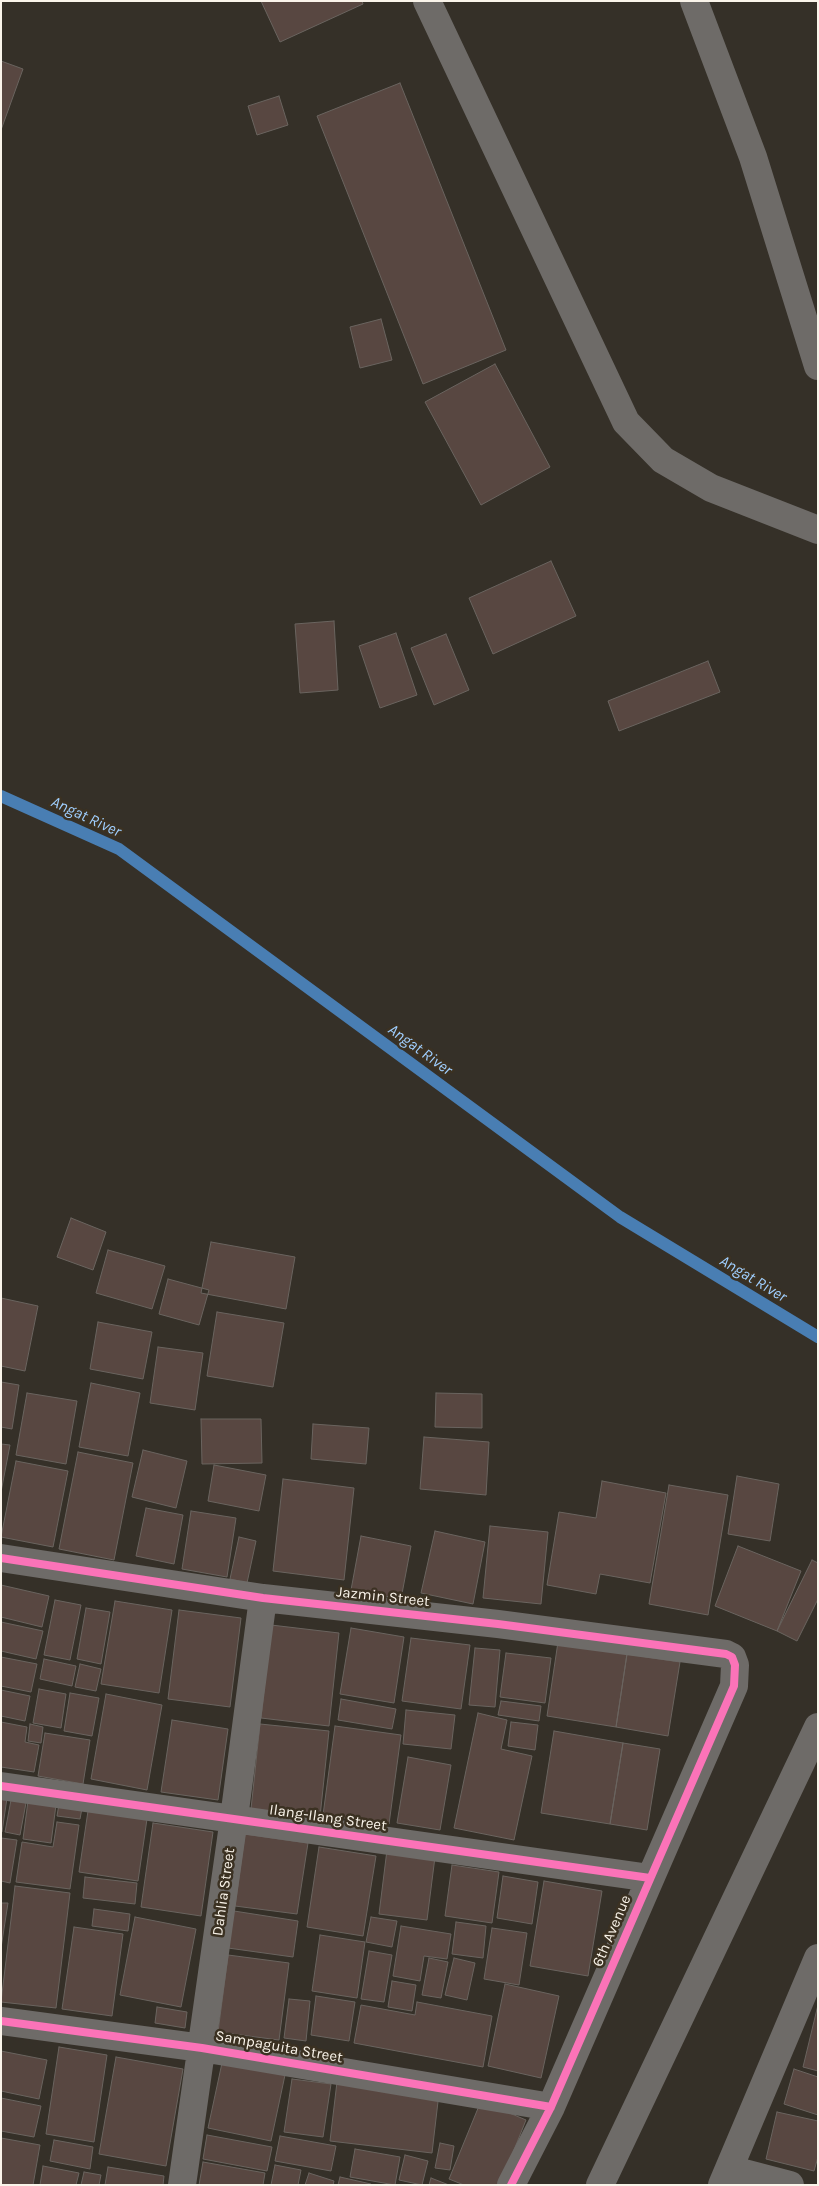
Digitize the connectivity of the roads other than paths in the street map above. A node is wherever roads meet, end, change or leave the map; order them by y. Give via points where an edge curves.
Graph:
1 (427, 1) edge
2 (694, 1) edge
3 (818, 366) edge
4 (818, 530) edge
5 (1, 1558) edge
6 (263, 1598) junction
7 (734, 1686) joint
8 (818, 1727) edge
9 (1, 1786) edge
10 (234, 1818) junction
11 (650, 1878) junction
12 (816, 1967) edge
13 (1, 2021) edge
14 (202, 2048) junction
15 (551, 2107) junction
16 (726, 2177) edge
17 (182, 2185) edge
18 (511, 2185) edge
19 (600, 2185) edge
20 (790, 2185) edge

1 - 4 street via 626,422 662,460 710,488
2 - 3 street via 753,157
5 - 6 street, Jazmin Street
6 - 7 street, Jazmin Street via 726,1654 732,1657 735,1665
6 - 10 street, Dahlia Street
7 - 11 street, 6th Avenue
8 - 19 street
9 - 10 street, Ilang-Ilang Street
10 - 11 street, Ilang-Ilang Street
10 - 14 street, Dahlia Street
11 - 15 street, 6th Avenue
12 - 16 street
13 - 14 street, Sampaguita Street
14 - 15 street, Sampaguita Street
14 - 17 street, Dahlia Street
15 - 18 street, 6th Avenue
16 - 20 street

